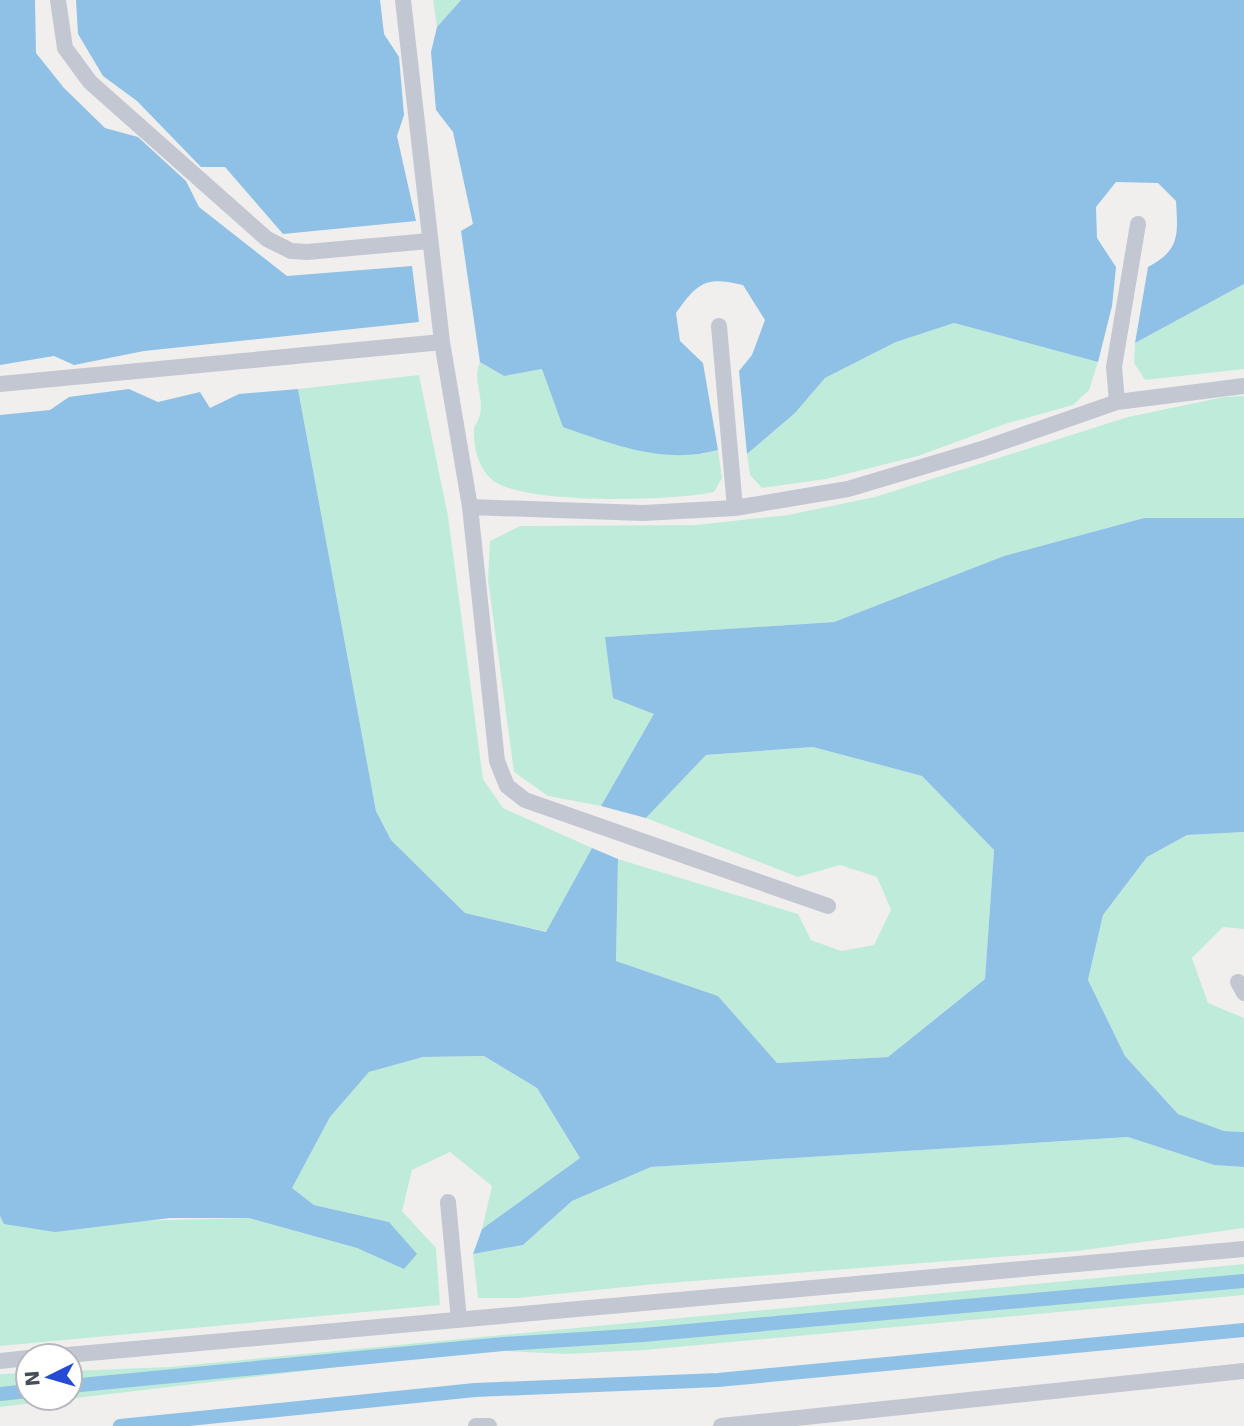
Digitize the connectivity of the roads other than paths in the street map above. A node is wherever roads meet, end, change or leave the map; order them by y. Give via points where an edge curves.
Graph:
1 (58, 0) edge
2 (403, 0) edge
3 (1138, 224) dead end
4 (429, 241) junction
5 (719, 326) dead end
6 (442, 342) junction
7 (0, 384) edge
8 (1244, 386) edge
9 (1117, 402) junction
10 (470, 507) junction
11 (735, 508) junction
12 (828, 906) dead end
13 (448, 1202) dead end
14 (1244, 1250) edge
15 (459, 1320) junction
16 (84, 1353) edge
17 (1244, 1371) edge
18 (476, 1426) edge
19 (489, 1426) edge
20 (722, 1426) edge

1 - 4 lane via 65,48 90,82 267,239 291,251 307,252
2 - 4 lane
3 - 9 lane via 1114,367
4 - 6 lane
5 - 11 lane
6 - 7 lane
6 - 10 lane
8 - 9 lane
9 - 11 lane via 848,489
10 - 11 lane via 643,513
10 - 12 lane via 497,761 507,786 525,800
13 - 15 lane
14 - 15 lane
15 - 16 lane
17 - 20 lane
18 - 19 lane

